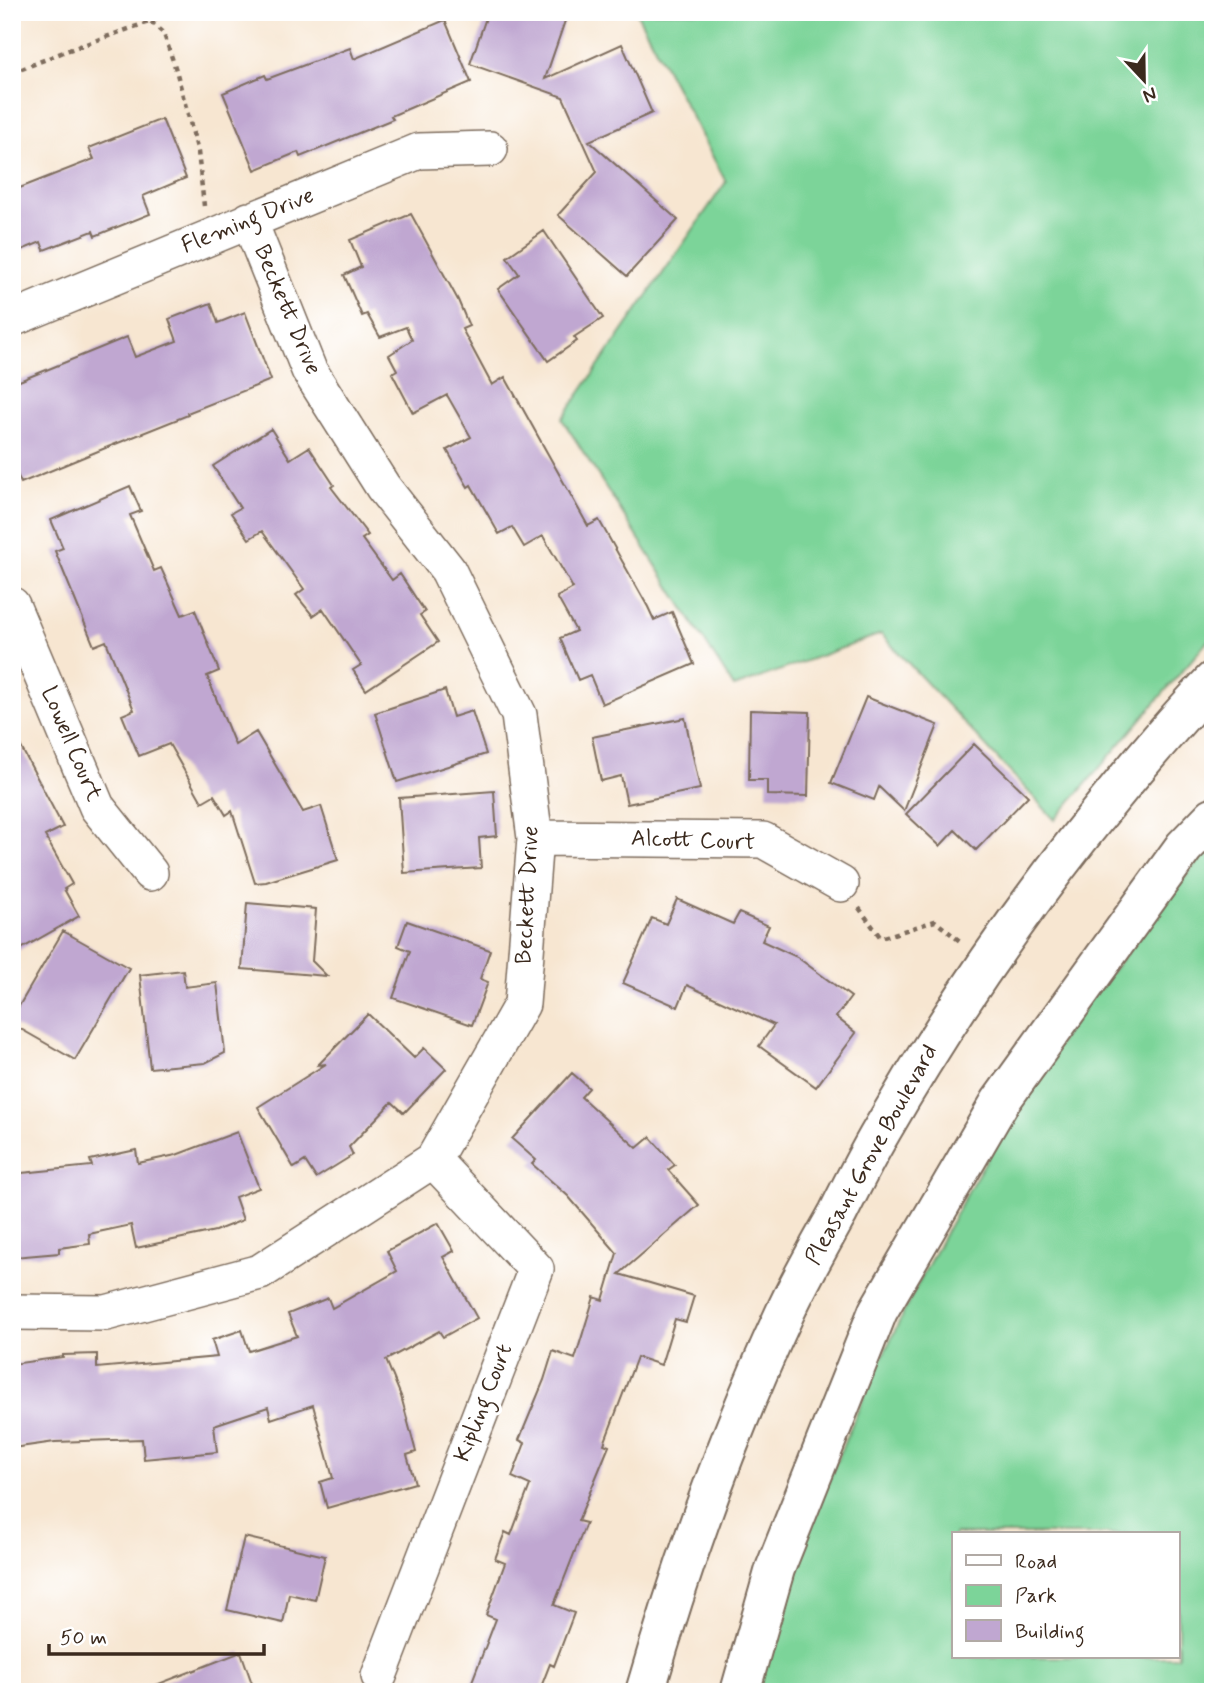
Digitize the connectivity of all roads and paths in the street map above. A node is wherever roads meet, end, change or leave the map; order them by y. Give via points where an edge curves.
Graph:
1 (177, 12) edge
2 (150, 22) junction
3 (12, 73) edge
4 (489, 149) dead end
5 (249, 220) junction
6 (216, 234) junction
7 (12, 319) edge
8 (12, 605) edge
9 (1213, 681) edge
10 (1213, 817) edge
11 (535, 838) junction
12 (150, 873) dead end
13 (841, 884) joint
14 (988, 961) junction
15 (433, 1160) junction
16 (12, 1312) edge
17 (379, 1676) dead end
18 (645, 1692) edge
19 (740, 1692) edge

1 - 2 path
2 - 3 path
2 - 6 path via 164,34 176,70 198,152 204,205
4 - 5 street, Fleming Drive via 419,151
5 - 6 street, Fleming Drive
5 - 11 street, Beckett Drive via 309,370 383,486 448,570 519,715
6 - 7 street, Fleming Drive
8 - 12 street, Lowell Court via 97,807
9 - 14 main road, Pleasant Grove Boulevard via 1125,780
10 - 19 main road via 1184,847 1000,1102 878,1311 775,1569
11 - 13 street, Alcott Court via 762,840
11 - 15 street, Beckett Drive via 522,1004
13 - 14 path via 881,938 935,921
14 - 18 main road, Pleasant Grove Boulevard via 880,1132 783,1315 699,1520
15 - 16 street, Beckett Drive via 260,1272 106,1313
15 - 17 street, Kipling Court via 536,1269

